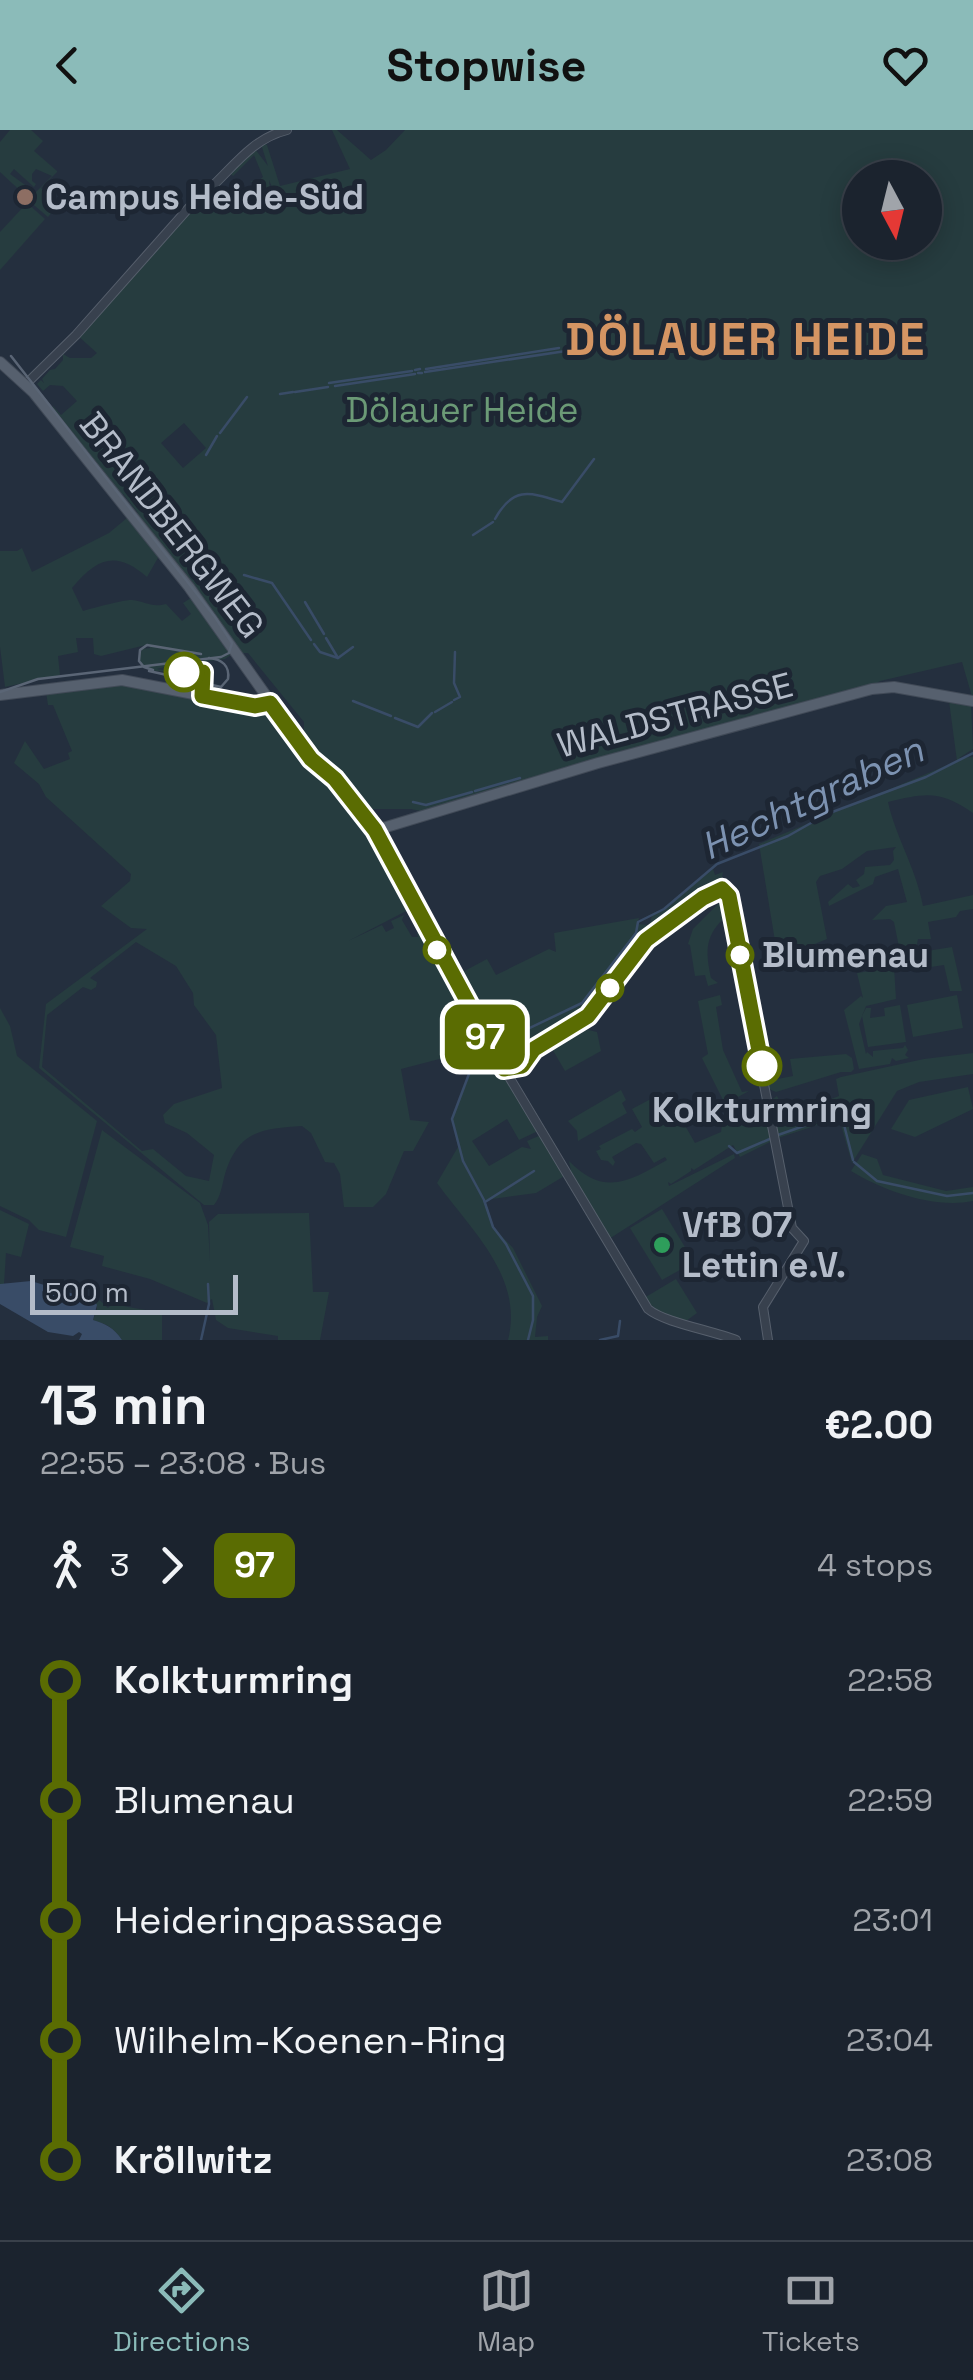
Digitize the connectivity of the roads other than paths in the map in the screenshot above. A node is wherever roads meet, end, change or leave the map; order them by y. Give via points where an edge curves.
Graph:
1 (287, 130) edge
2 (0, 362) edge
3 (26, 384) junction
4 (0, 695) edge
5 (973, 701) edge
6 (270, 703) junction
7 (382, 833) junction
8 (504, 1069) junction
9 (736, 1340) edge
10 (768, 1340) edge

1 - 3 street via 247,150
2 - 3 main road, BRANDBERGWEG
3 - 6 main road, BRANDBERGWEG via 189,587
4 - 6 main road via 116,680
5 - 7 main road, WALDSTRASSE via 869,689 598,763
6 - 7 main road, BRANDBERGWEG via 311,759
7 - 8 street
8 - 9 street via 648,1309
8 - 10 street via 522,1066 534,1049 583,1021 646,940 725,889 792,1229 804,1241 763,1307

